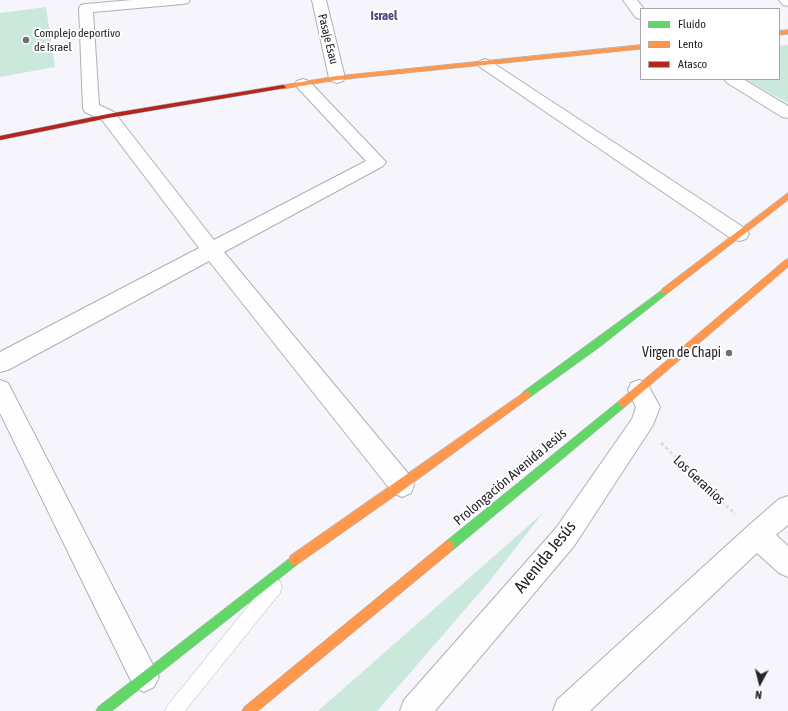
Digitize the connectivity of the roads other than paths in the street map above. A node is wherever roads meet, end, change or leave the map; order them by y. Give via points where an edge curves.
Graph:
1 (183, 0) edge
2 (319, 0) edge
3 (630, 0) edge
4 (786, 0) edge
5 (788, 2) edge
6 (640, 14) edge
7 (640, 47) edge
8 (485, 64) junction
9 (338, 78) junction
10 (734, 80) edge
11 (303, 84) junction
12 (788, 113) edge
13 (108, 116) junction
14 (0, 138) edge
15 (788, 196) edge
16 (739, 234) junction
17 (211, 250) junction
18 (788, 262) edge
19 (0, 363) edge
20 (0, 390) edge
21 (640, 390) junction
22 (402, 485) junction
23 (788, 508) edge
24 (757, 535) junction
25 (300, 555) junction
26 (788, 564) edge
27 (144, 677) junction
28 (102, 711) edge
29 (174, 711) edge
30 (248, 711) edge
31 (415, 711) edge
32 (568, 711) edge

1 - 13 street via 86,8 91,108
2 - 9 street, Pasaje Esau
3 - 6 street
4 - 5 street
7 - 8 street
8 - 9 street
8 - 16 street
9 - 11 street
10 - 12 street
11 - 13 street
11 - 17 street via 377,162
13 - 14 street
13 - 17 street
15 - 16 street
16 - 22 street via 598,343
17 - 19 street
17 - 22 street
18 - 21 street, Prolongación Avenida Jesús
20 - 27 street
21 - 30 street, Prolongación Avenida Jesús via 562,451
21 - 31 street, Avenida Jesús via 648,407 641,425 565,538
22 - 25 street
23 - 24 street
24 - 26 street
24 - 32 street
25 - 27 street
25 - 29 lane
27 - 28 street

